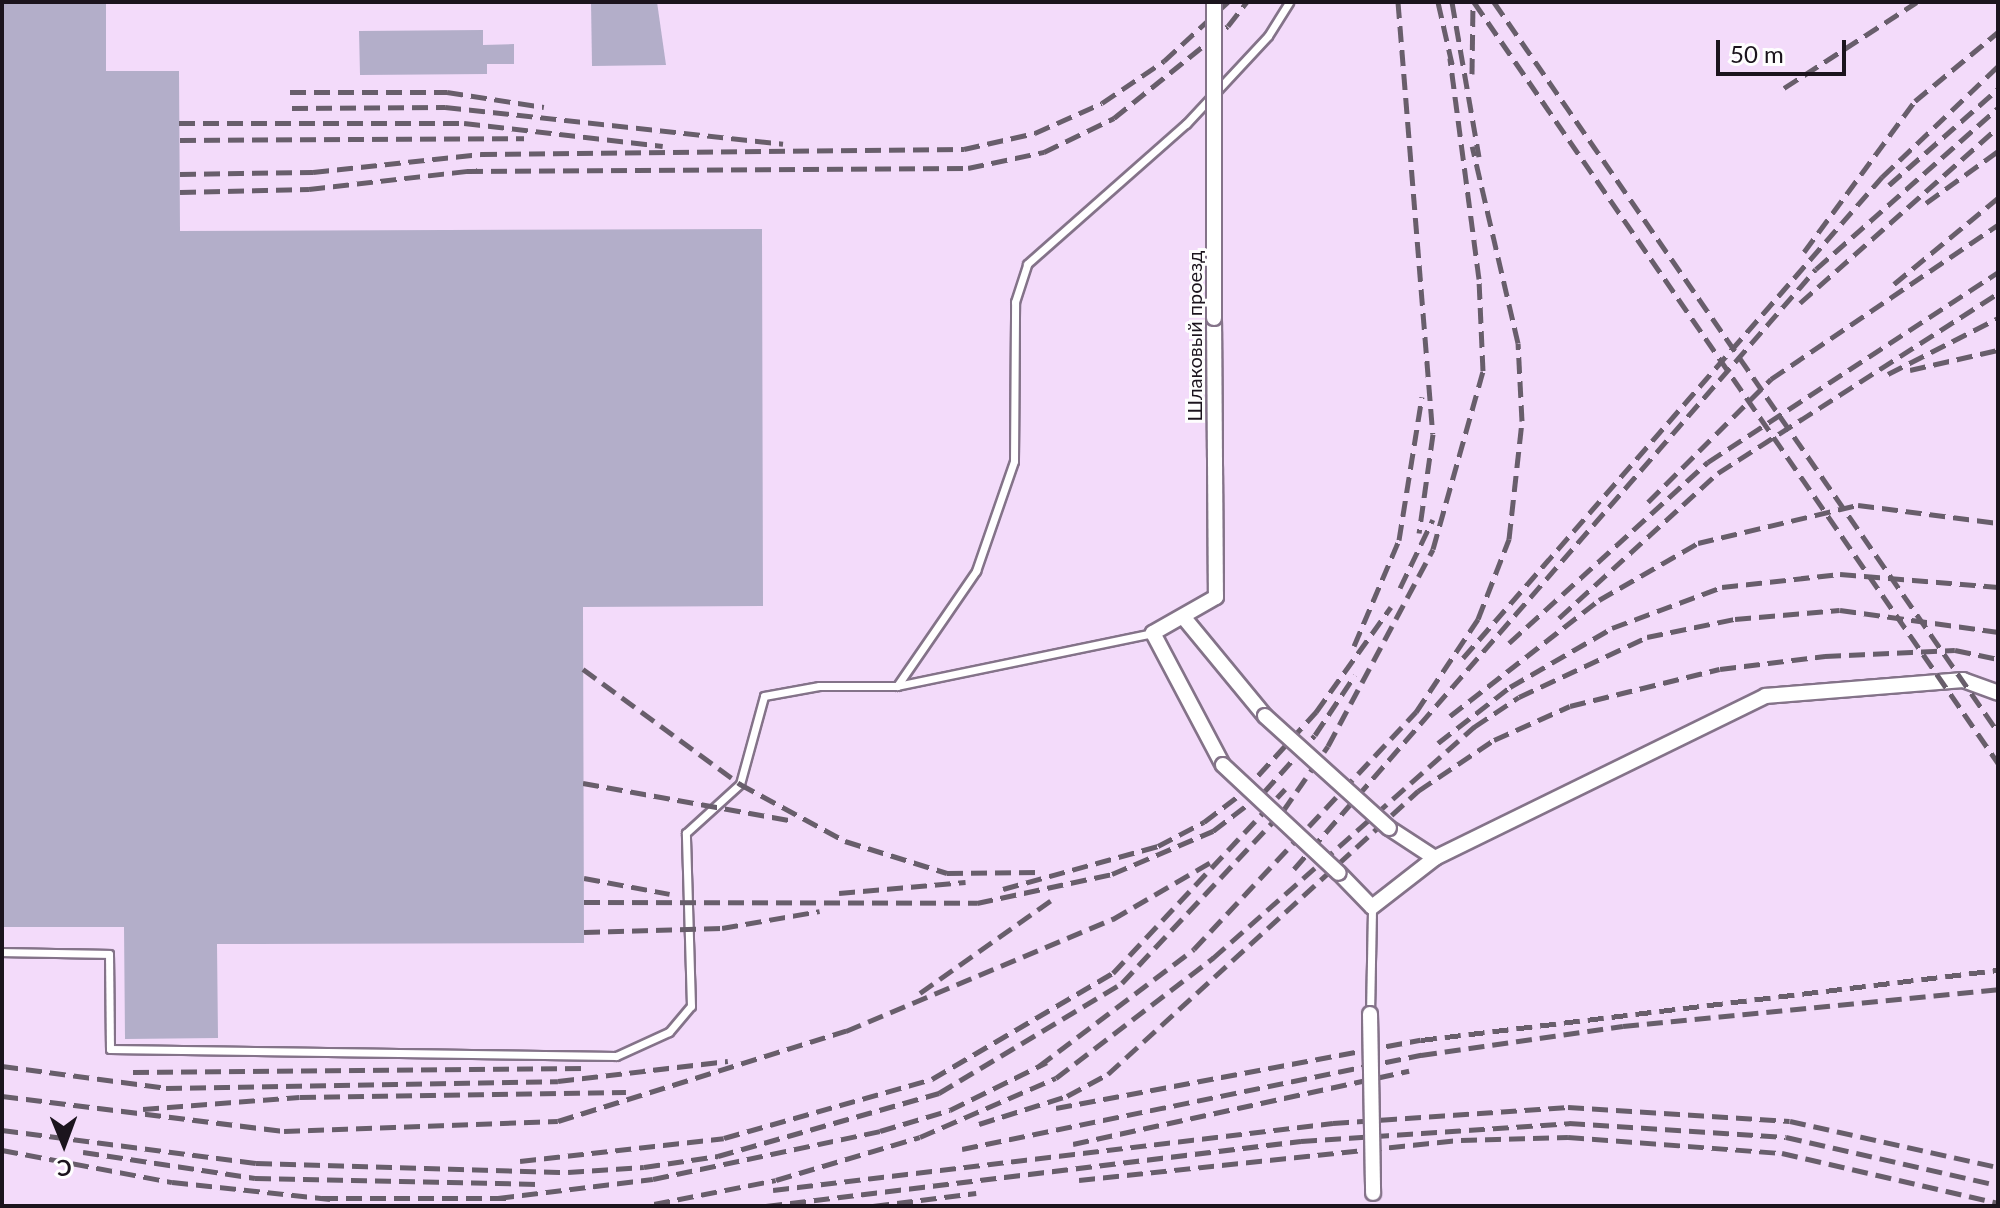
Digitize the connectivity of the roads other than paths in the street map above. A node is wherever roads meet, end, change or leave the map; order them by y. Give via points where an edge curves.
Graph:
1 (1214, 2) edge
2 (1289, 2) edge
3 (1185, 619) junction
4 (1153, 633) junction
5 (897, 686) junction
6 (1998, 693) edge
7 (1435, 858) junction
8 (1372, 907) junction
9 (2, 952) edge
10 (1370, 1014) joint
11 (1373, 1200) edge

1 - 3 street, Шлаковый проезд, bridge via 1216,597
2 - 5 lane via 1268,36 1186,124 1027,264 1015,302 1014,461 976,571
3 - 4 street, Шлаковый проезд
3 - 7 street, bridge via 1265,716 1389,828
4 - 5 lane
4 - 8 street, bridge via 1223,765
5 - 9 lane via 819,686 764,696 740,784 686,833 691,1006 669,1032 616,1056 110,1049 109,954
6 - 7 street via 1963,680 1765,696
7 - 8 street
8 - 10 lane
10 - 11 street, bridge

